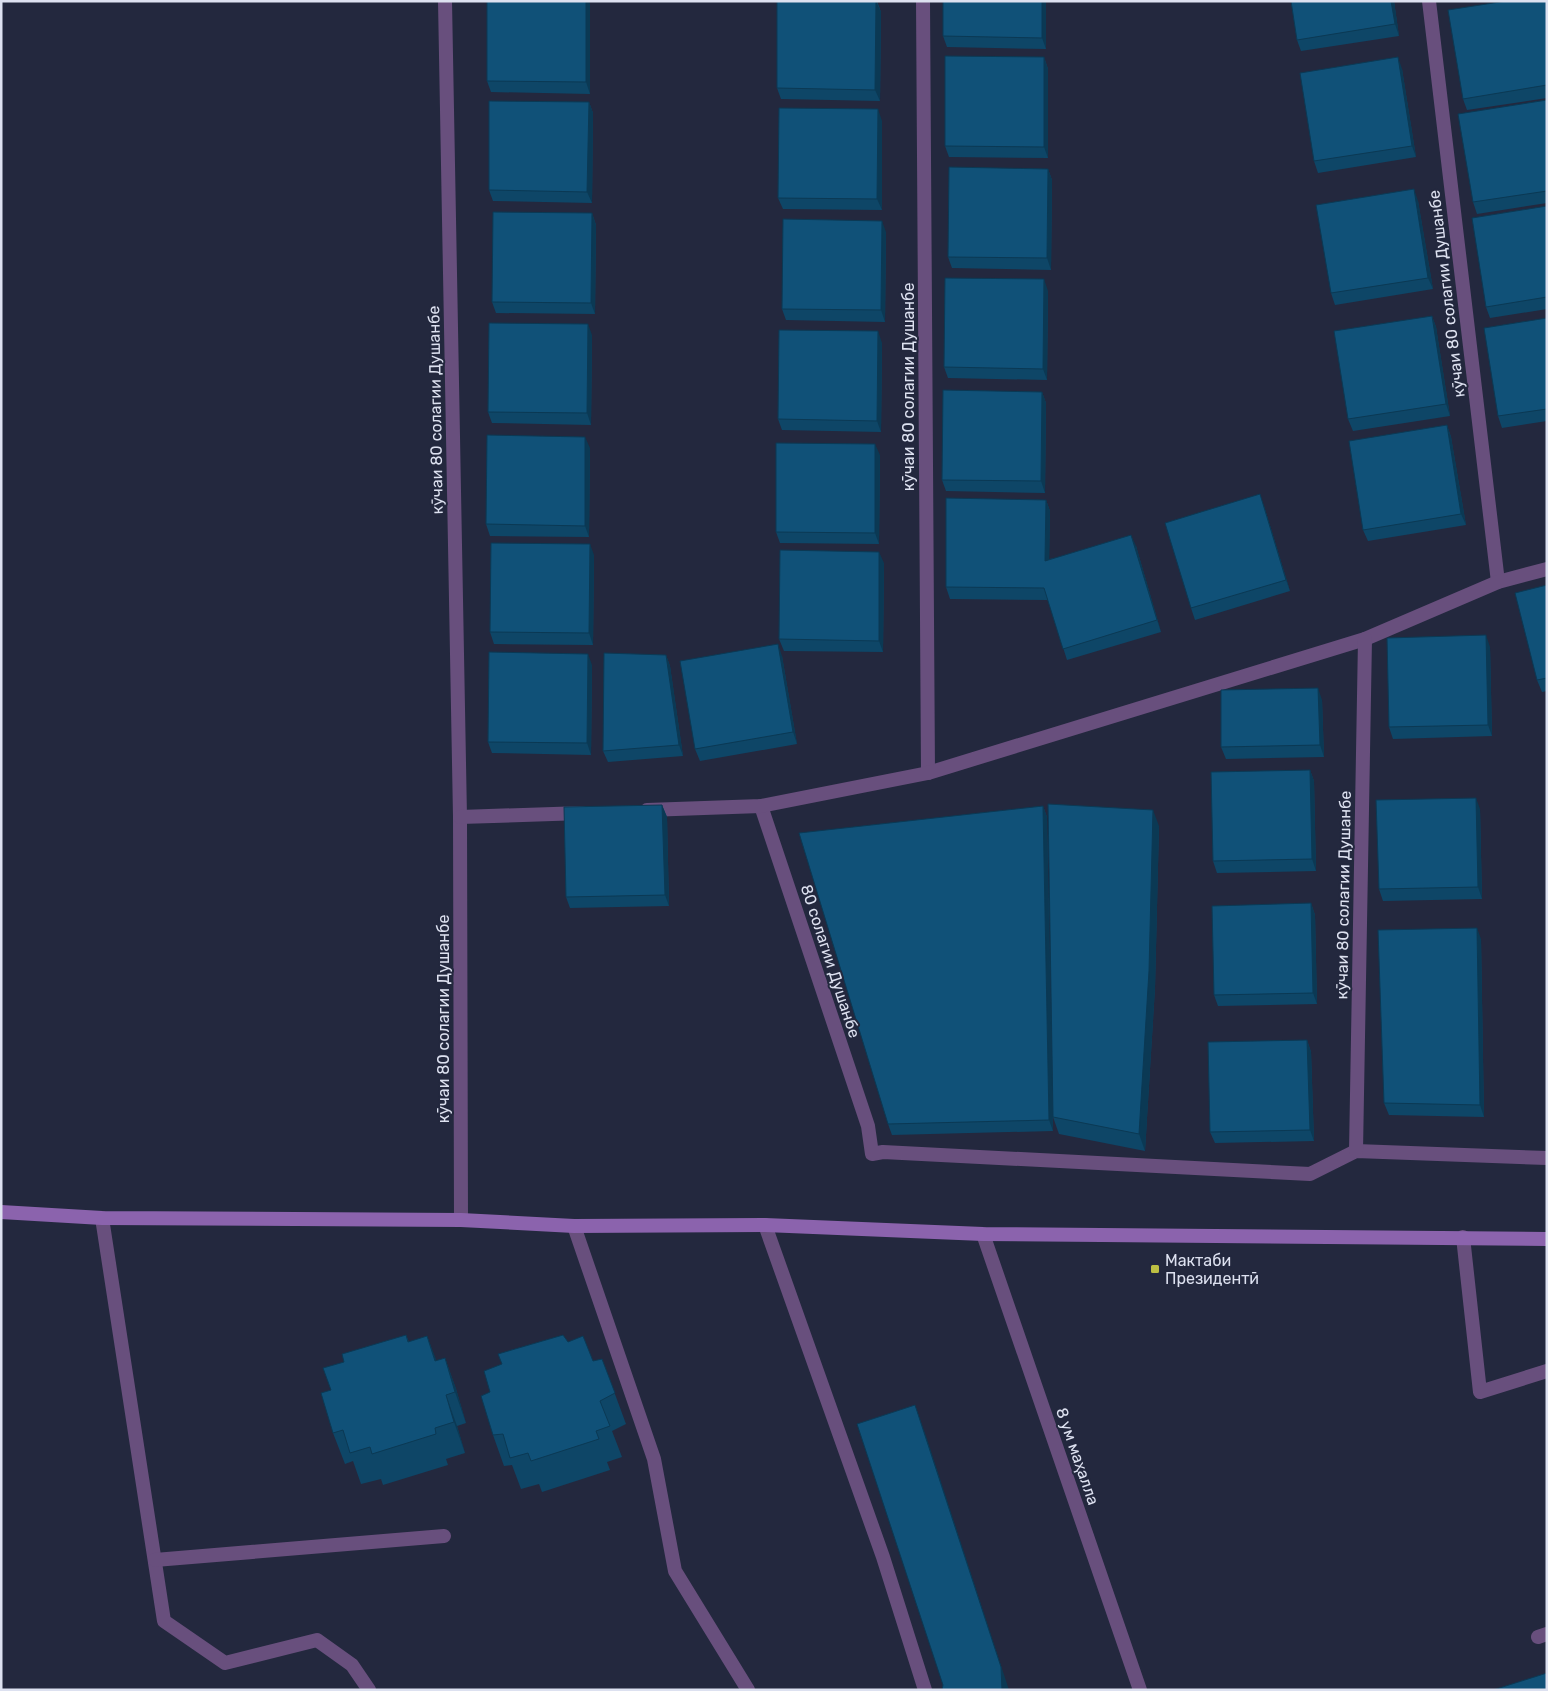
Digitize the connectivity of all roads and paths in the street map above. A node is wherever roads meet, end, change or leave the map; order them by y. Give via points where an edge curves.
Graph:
1 (445, 1) edge
2 (923, 1) edge
3 (1429, 1) edge
4 (1547, 569) edge
5 (1498, 582) junction
6 (1365, 640) junction
7 (928, 773) junction
8 (761, 806) junction
9 (635, 811) edge
10 (596, 812) edge
11 (460, 817) junction
12 (1356, 1151) junction
13 (1547, 1158) edge
14 (1, 1212) edge
15 (102, 1218) junction
16 (461, 1220) junction
17 (765, 1225) junction
18 (574, 1226) junction
19 (983, 1234) junction
20 (1463, 1237) junction
21 (1547, 1239) edge
22 (1547, 1371) edge
23 (444, 1536) dead end
24 (155, 1560) junction
25 (368, 1690) edge
26 (748, 1690) edge
27 (925, 1690) edge
28 (1140, 1690) edge

1 - 11 street, кӯчаи 80 солагии Душанбе
2 - 7 street, кӯчаи 80 солагии Душанбе
3 - 5 street, кӯчаи 80 солагии Душанбе
4 - 5 street
5 - 6 street
6 - 7 street
6 - 12 street, кӯчаи 80 солагии Душанбе
7 - 8 street
8 - 9 street
8 - 12 street, 80 солагии Душанбе via 868,1126 872,1154 884,1152 1310,1174
10 - 11 street
11 - 16 street, кӯчаи 80 солагии Душанбе
12 - 13 street
14 - 15 main road
15 - 16 main road
15 - 24 street
16 - 18 main road
17 - 18 main road
17 - 19 main road
17 - 27 street via 867,1511
18 - 26 street via 654,1459 675,1571
19 - 20 main road
19 - 28 street, 8 ум маҳалла
20 - 21 main road
20 - 22 street via 1480,1392
23 - 24 street
24 - 25 street via 164,1621 225,1663 317,1640 352,1665

